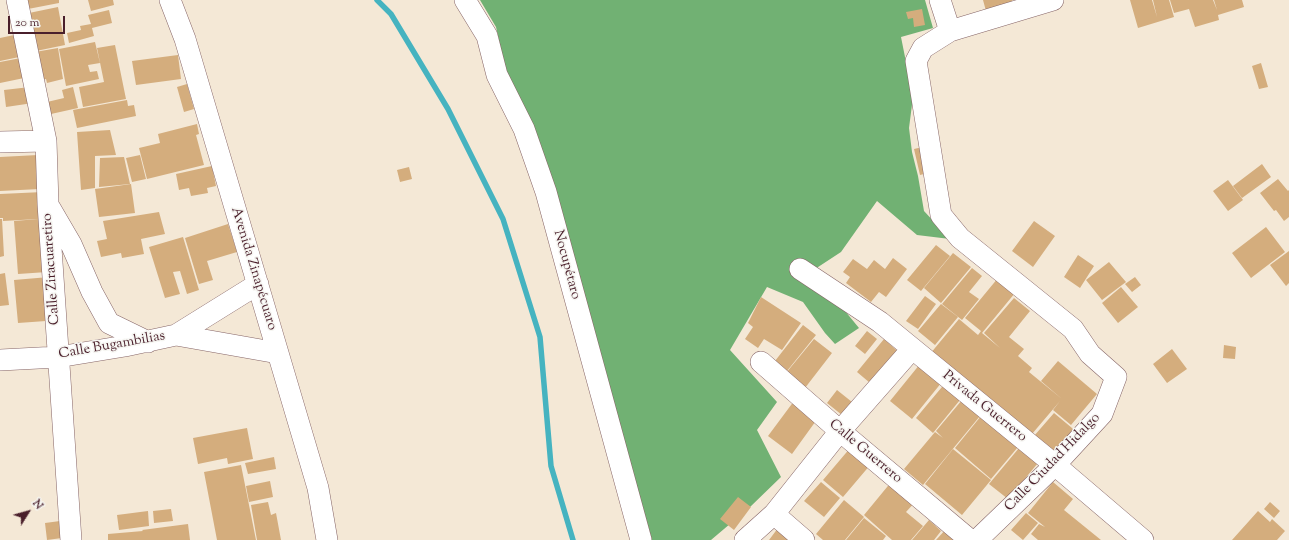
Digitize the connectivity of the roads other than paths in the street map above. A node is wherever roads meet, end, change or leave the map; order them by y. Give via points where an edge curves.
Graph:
1 (17, 0) edge
2 (170, 0) edge
3 (465, 0) edge
4 (940, 0) edge
5 (1053, 0) edge
6 (950, 31) junction
7 (46, 141) junction
8 (0, 142) edge
9 (48, 204) junction
10 (800, 270) dead end
11 (258, 284) junction
12 (176, 334) junction
13 (148, 342) junction
14 (912, 349) junction
15 (278, 353) junction
16 (58, 357) junction
17 (0, 360) edge
18 (761, 362) dead end
19 (840, 431) junction
20 (1055, 465) junction
21 (774, 514) junction
22 (71, 540) edge
23 (327, 540) edge
24 (641, 540) edge
25 (745, 540) edge
26 (804, 540) edge
27 (970, 540) edge
28 (977, 540) edge
29 (1144, 540) edge

1 - 7 street, Calle Ziracuaretiro
2 - 11 street, Avenida Zinapécuaro via 185,39
3 - 24 street, Nocupétaro via 487,36 497,76 524,128 546,192
4 - 6 street
5 - 6 street
6 - 20 street, Calle Ciudad Hidalgo via 923,48 916,61 941,215 960,238 1073,330 1090,354 1116,377 1102,414
7 - 8 street
7 - 9 street, Calle Ziracuaretiro
9 - 13 street via 71,244 109,323
9 - 16 street, Calle Ziracuaretiro
10 - 14 street, Privada Guerrero via 880,322
11 - 12 street, Calle Bugambilias
11 - 15 street, Avenida Zinapécuaro
12 - 13 street, Calle Bugambilias
12 - 15 street
13 - 16 street, Calle Bugambilias
14 - 19 street
14 - 20 street, Privada Guerrero
15 - 23 street, Avenida Zinapécuaro via 318,488
16 - 17 street, Calle Bugambilias
16 - 22 street, Calle Ziracuaretiro
18 - 19 street, Calle Guerrero
19 - 21 street
19 - 27 street, Calle Guerrero
20 - 28 street, Calle Ciudad Hidalgo
20 - 29 street
21 - 25 street
21 - 26 street

